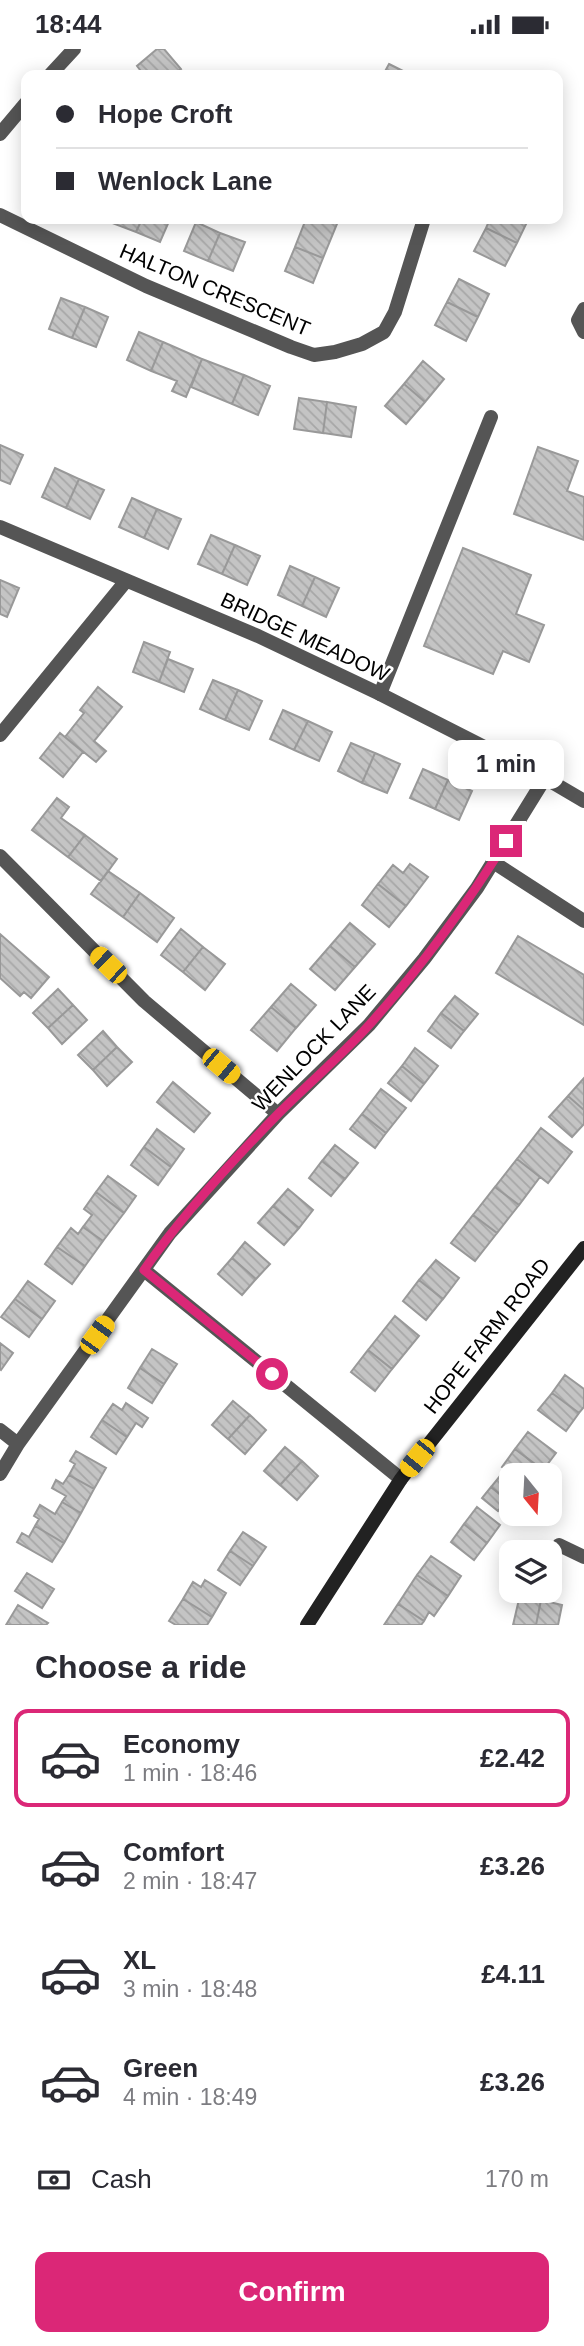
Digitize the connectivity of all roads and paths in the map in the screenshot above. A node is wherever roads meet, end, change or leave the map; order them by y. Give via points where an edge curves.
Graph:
1 (74, 49) edge
2 (55, 70) edge
3 (21, 109) edge
4 (0, 134) edge
5 (0, 215) edge
6 (422, 224) edge
7 (584, 309) edge
8 (584, 332) edge
9 (491, 417) dead end
10 (0, 527) edge
11 (126, 581) junction
12 (380, 694) junction
13 (0, 734) edge
14 (545, 778) junction
15 (584, 801) edge
16 (0, 856) edge
17 (493, 862) junction
18 (584, 921) edge
19 (278, 1114) junction
20 (584, 1248) edge
21 (144, 1270) junction
22 (0, 1430) edge
23 (18, 1444) junction
24 (0, 1474) edge
25 (401, 1479) junction
26 (562, 1546) edge
27 (584, 1556) edge
28 (307, 1625) edge

1 - 2 street
3 - 4 street
5 - 6 street, HALTON CRESCENT via 146,286 314,355 362,344 384,332 395,312
7 - 8 street via 578,320
9 - 12 street
10 - 11 street, BRIDGE MEADOW
11 - 12 street, BRIDGE MEADOW
11 - 13 street
12 - 14 street, BRIDGE MEADOW
14 - 15 street, BRIDGE MEADOW
14 - 17 street, WENLOCK LANE
16 - 19 street via 144,1001
17 - 18 street
17 - 19 street, WENLOCK LANE via 425,959 369,1025
19 - 21 street, WENLOCK LANE via 170,1233
20 - 25 street, HOPE FARM ROAD
21 - 23 street, WENLOCK LANE
21 - 25 street
22 - 23 street
23 - 24 street, WENLOCK LANE
25 - 28 street, HOPE FARM ROAD
26 - 27 street

